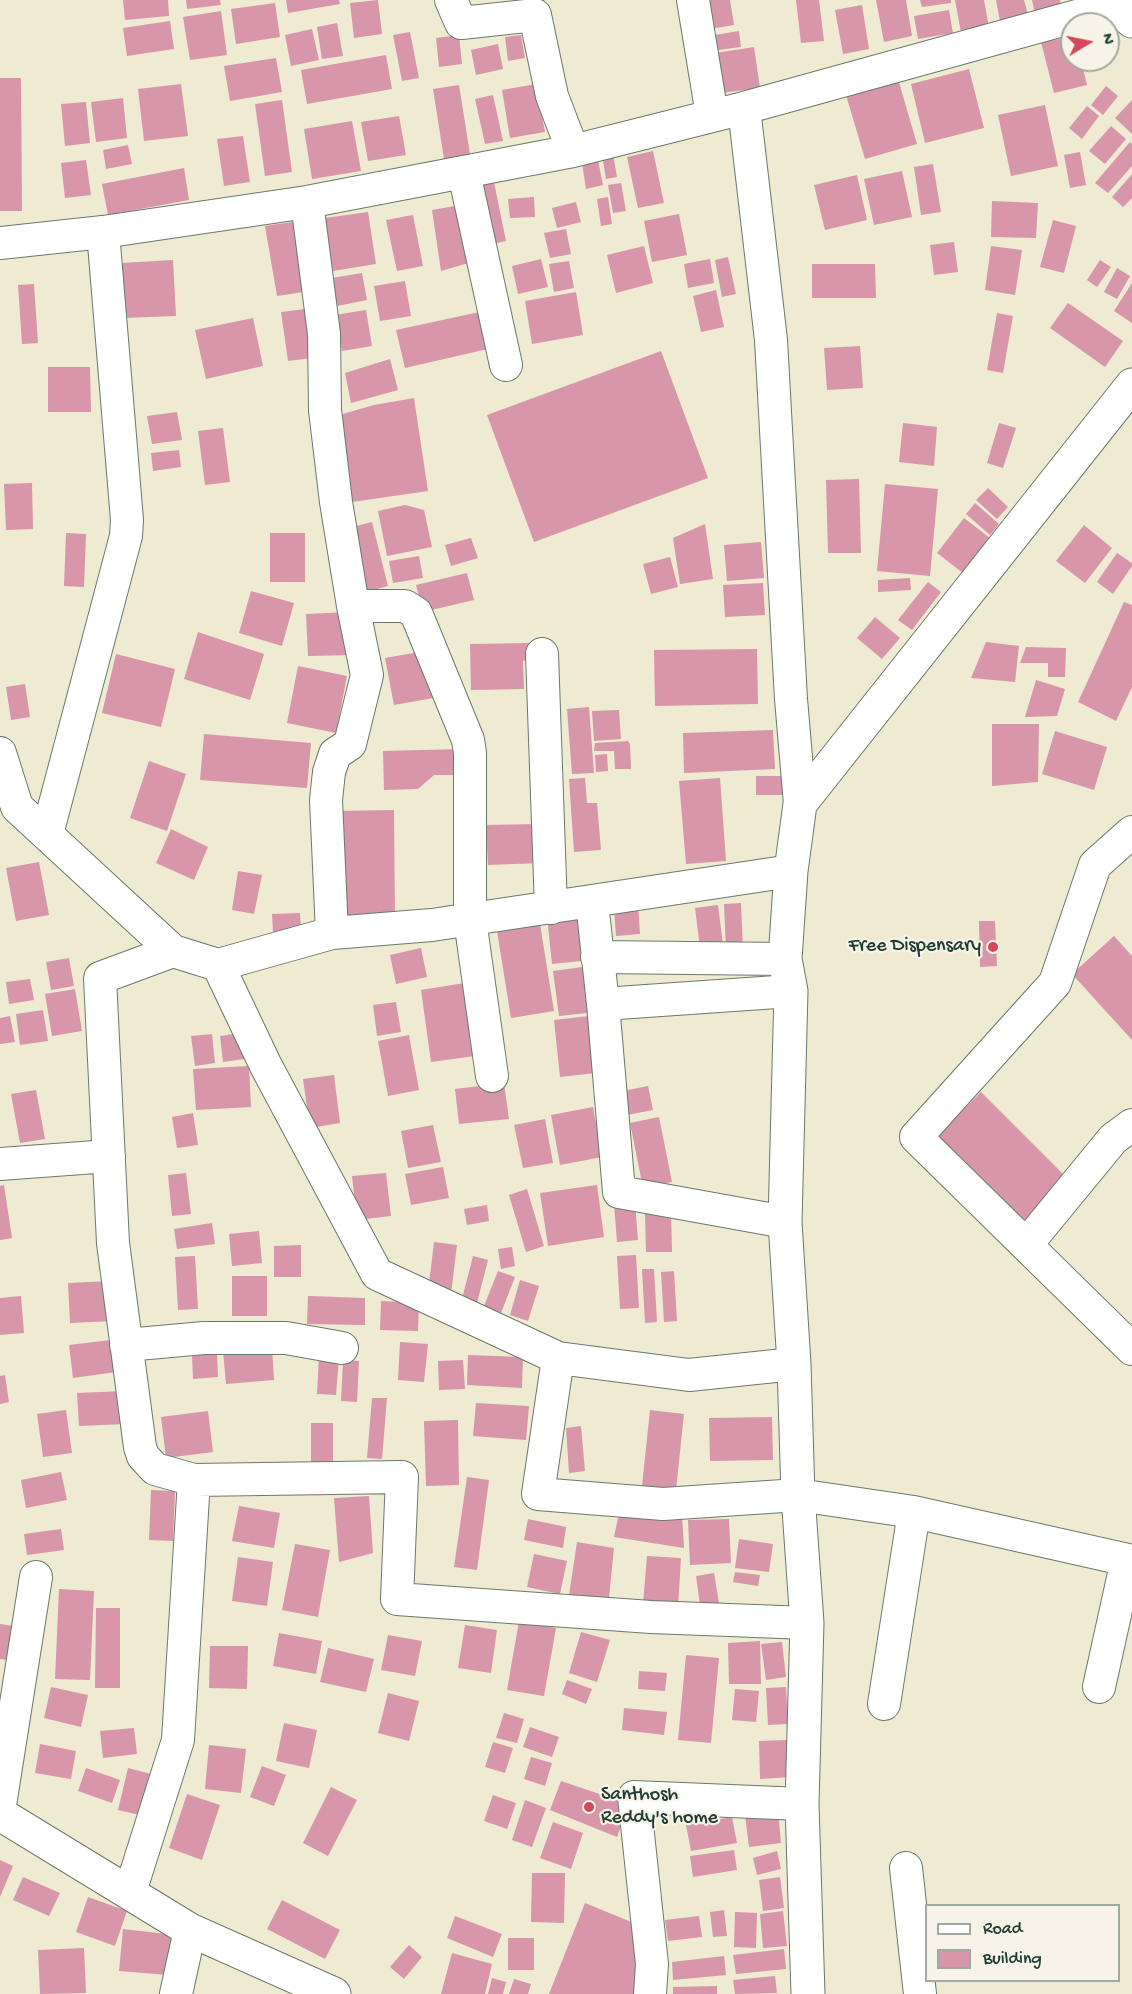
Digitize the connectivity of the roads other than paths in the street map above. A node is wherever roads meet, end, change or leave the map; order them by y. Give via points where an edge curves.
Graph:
1 (451, 0) edge
2 (693, 0) edge
3 (1118, 9) edge
4 (744, 108) junction
5 (712, 115) junction
6 (573, 151) junction
7 (464, 173) junction
8 (307, 202) junction
9 (103, 232) junction
10 (0, 243) edge
11 (507, 365) dead end
12 (1132, 385) edge
13 (353, 606) junction
14 (542, 654) dead end
15 (0, 753) edge
16 (800, 804) junction
17 (1132, 832) edge
18 (47, 834) junction
19 (791, 871) junction
20 (592, 902) junction
21 (551, 908) junction
22 (470, 920) junction
23 (332, 933) junction
24 (173, 951) junction
25 (597, 957) junction
26 (218, 965) junction
27 (788, 975) junction
28 (603, 1004) junction
29 (492, 1076) dead end
30 (1132, 1125) edge
31 (109, 1156) junction
32 (0, 1164) edge
33 (785, 1222) junction
34 (1026, 1245) junction
35 (126, 1345) junction
36 (342, 1348) dead end
37 (1132, 1349) edge
38 (558, 1358) junction
39 (795, 1364) junction
40 (194, 1480) junction
41 (798, 1495) junction
42 (914, 1512) junction
43 (1129, 1561) edge
44 (36, 1576) dead end
45 (807, 1623) junction
46 (1099, 1687) dead end
47 (884, 1704) dead end
48 (802, 1804) junction
49 (0, 1805) edge
50 (0, 1814) edge
51 (906, 1868) dead end
52 (130, 1892) junction
53 (190, 1930) junction
54 (176, 1994) edge
55 (334, 1994) edge
56 (650, 1994) edge
57 (808, 1994) edge
58 (920, 1994) edge

1 - 6 street via 461,23 535,15 552,96
2 - 5 street
3 - 4 street
4 - 5 street
4 - 16 street via 771,340
5 - 6 street
6 - 7 street
7 - 8 street
7 - 11 street
8 - 9 street
8 - 13 street via 324,333 325,410
9 - 10 street
9 - 18 street via 128,520
12 - 16 street
13 - 22 street via 405,606 416,613 468,740
13 - 23 street via 367,675 350,744 335,754 329,772 326,800
14 - 21 street
15 - 18 street via 17,807
16 - 19 street
17 - 34 street via 1095,865 1055,983 916,1137
18 - 24 street
19 - 20 street
19 - 27 street
20 - 21 street
20 - 25 street
21 - 22 street
22 - 23 street
22 - 29 street
23 - 26 street
24 - 26 street
24 - 31 street via 100,978
25 - 27 street
25 - 28 street
26 - 38 street via 266,1066 376,1274
27 - 28 street
27 - 33 street
28 - 33 street via 620,1192
30 - 34 street via 1113,1139
31 - 32 street
31 - 35 street via 113,1243
33 - 39 street
34 - 37 street
35 - 36 street via 204,1338 286,1338
35 - 40 street via 142,1456 155,1469
38 - 39 street via 689,1375
38 - 41 street via 538,1494 663,1504
39 - 41 street
40 - 45 street via 402,1477 396,1599 651,1617
40 - 52 street via 178,1740
41 - 42 street
41 - 45 street
42 - 43 street
42 - 47 street
43 - 46 street
44 - 49 street
45 - 48 street
48 - 56 street via 634,1797 652,1964
48 - 57 street
50 - 52 street
51 - 58 street
52 - 53 street
53 - 54 street
53 - 55 street

